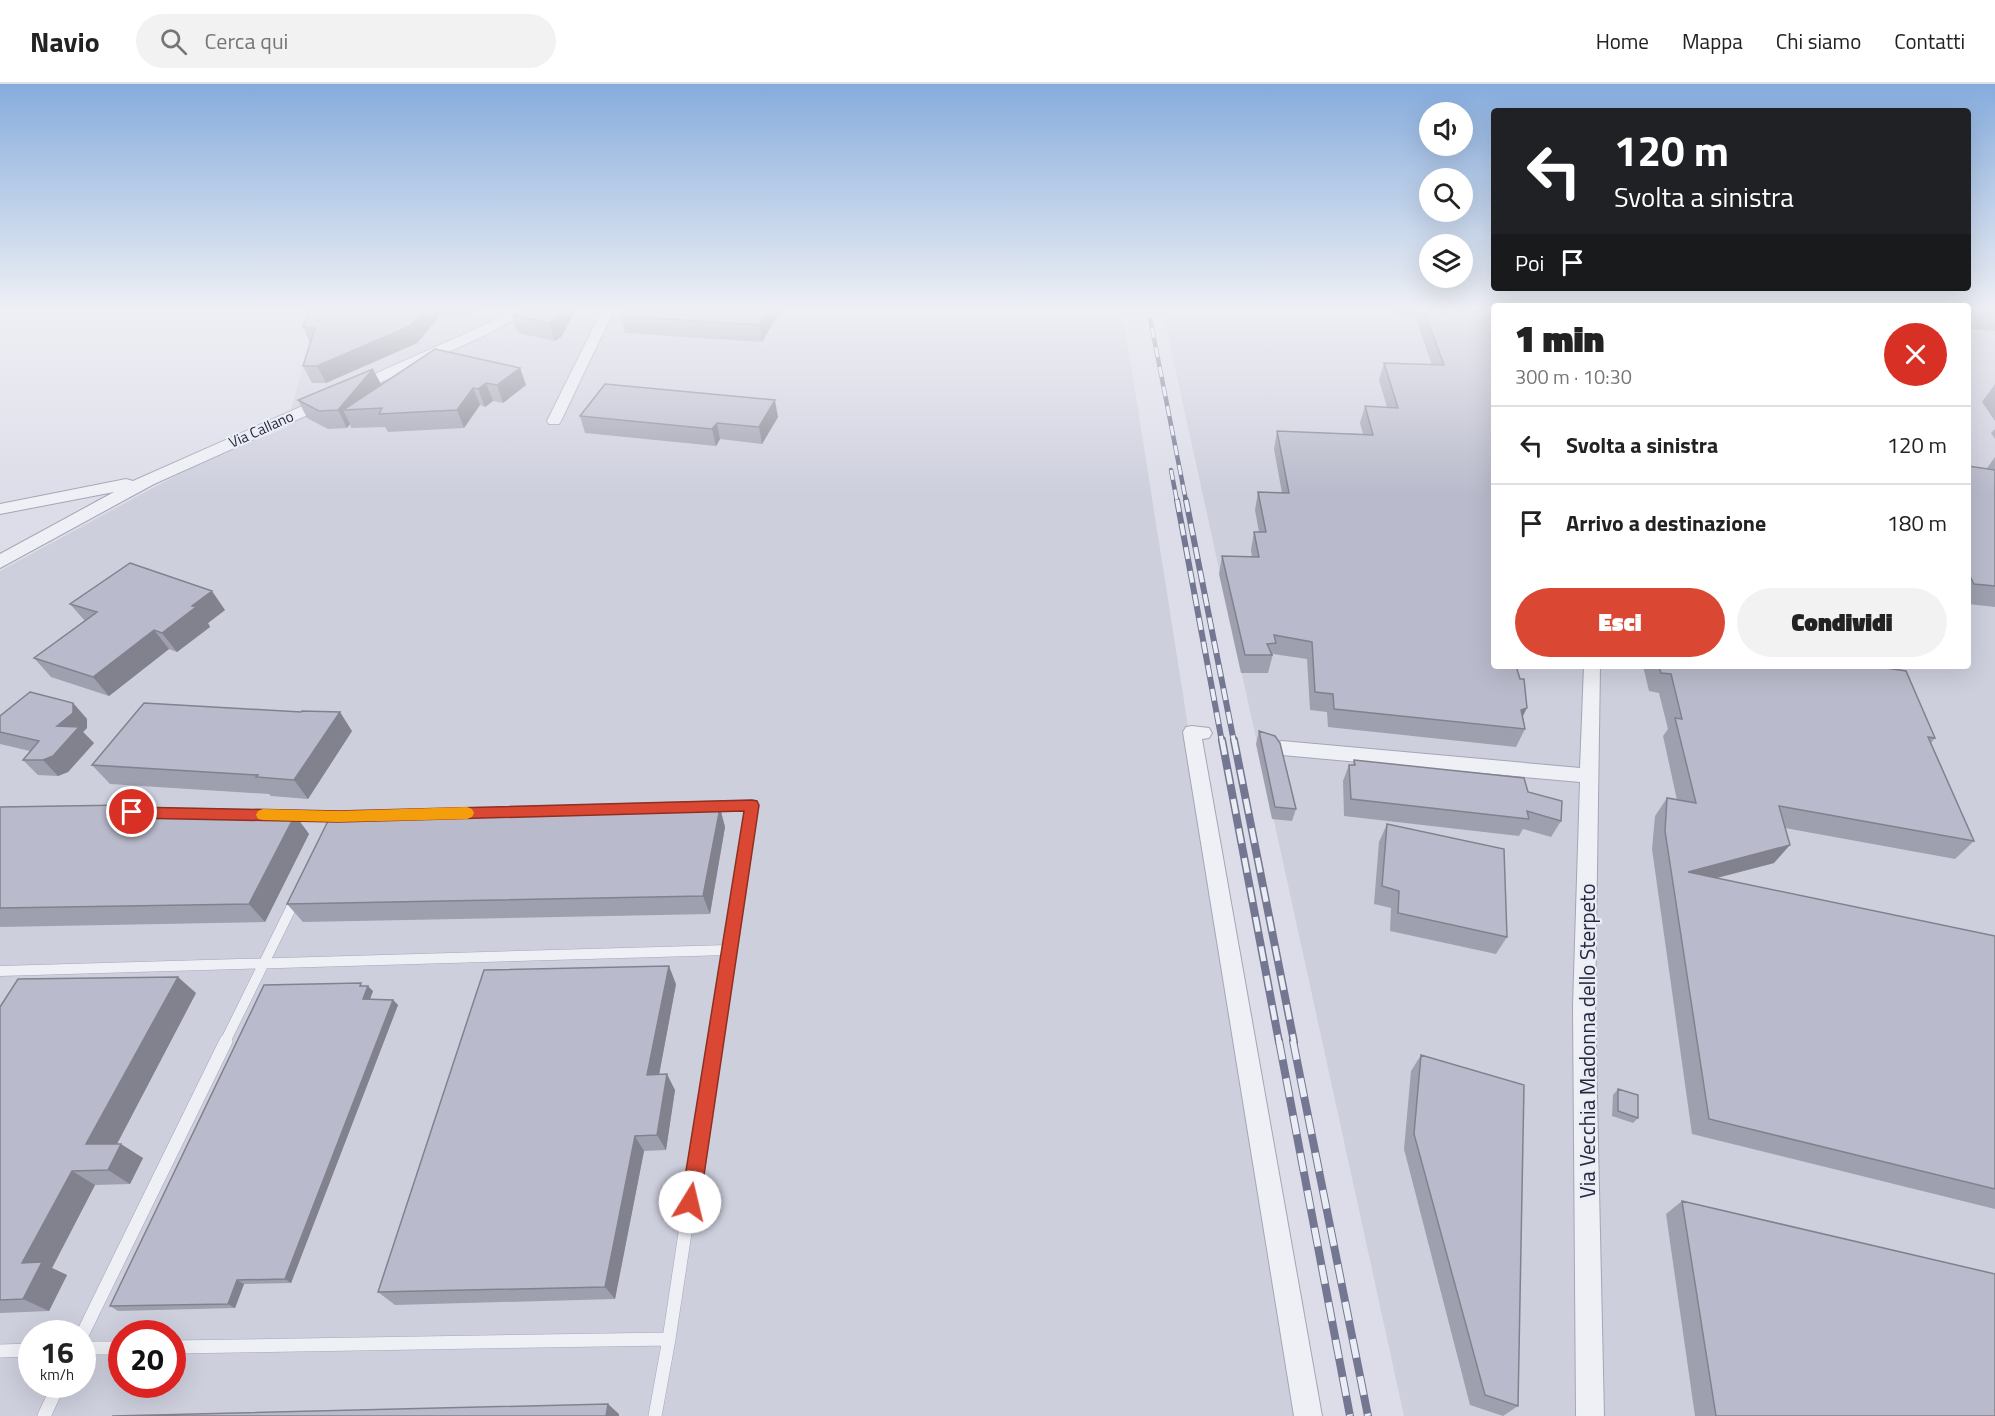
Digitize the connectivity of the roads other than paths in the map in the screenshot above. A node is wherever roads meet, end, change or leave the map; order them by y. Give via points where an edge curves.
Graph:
1 (395, 370) edge
2 (579, 370) edge
3 (554, 421) dead end
4 (148, 480) junction
5 (0, 509) edge
6 (0, 561) edge
7 (1592, 669) edge
8 (1203, 732) dead end
9 (1282, 748) edge
10 (1590, 776) junction
11 (112, 812) edge
12 (492, 812) edge
13 (338, 816) junction
14 (350, 816) edge
15 (333, 827) edge
16 (301, 890) edge
17 (728, 950) junction
18 (264, 963) junction
19 (3, 971) edge
20 (0, 981) edge
21 (89, 1320) edge
22 (669, 1339) junction
23 (186, 1347) edge
24 (18, 1350) edge
25 (0, 1351) edge
26 (52, 1398) edge
27 (44, 1416) edge
28 (655, 1416) edge
29 (1308, 1416) edge
30 (1590, 1416) edge

1 - 4 street, Via Callano
2 - 3 street
4 - 5 street
4 - 6 street, Via Callano
7 - 10 street, Via Vecchia Madonna dello Sterpeto
8 - 29 street via 1192,732
9 - 10 street
10 - 30 street, Via Vecchia Madonna dello Sterpeto via 1584,1006
11 - 13 lane
12 - 17 lane via 752,805
13 - 14 lane
13 - 15 lane
16 - 18 lane
17 - 18 lane
17 - 22 lane
18 - 19 lane
18 - 21 lane
19 - 20 lane
22 - 23 lane
22 - 28 lane
24 - 25 lane
26 - 27 lane

